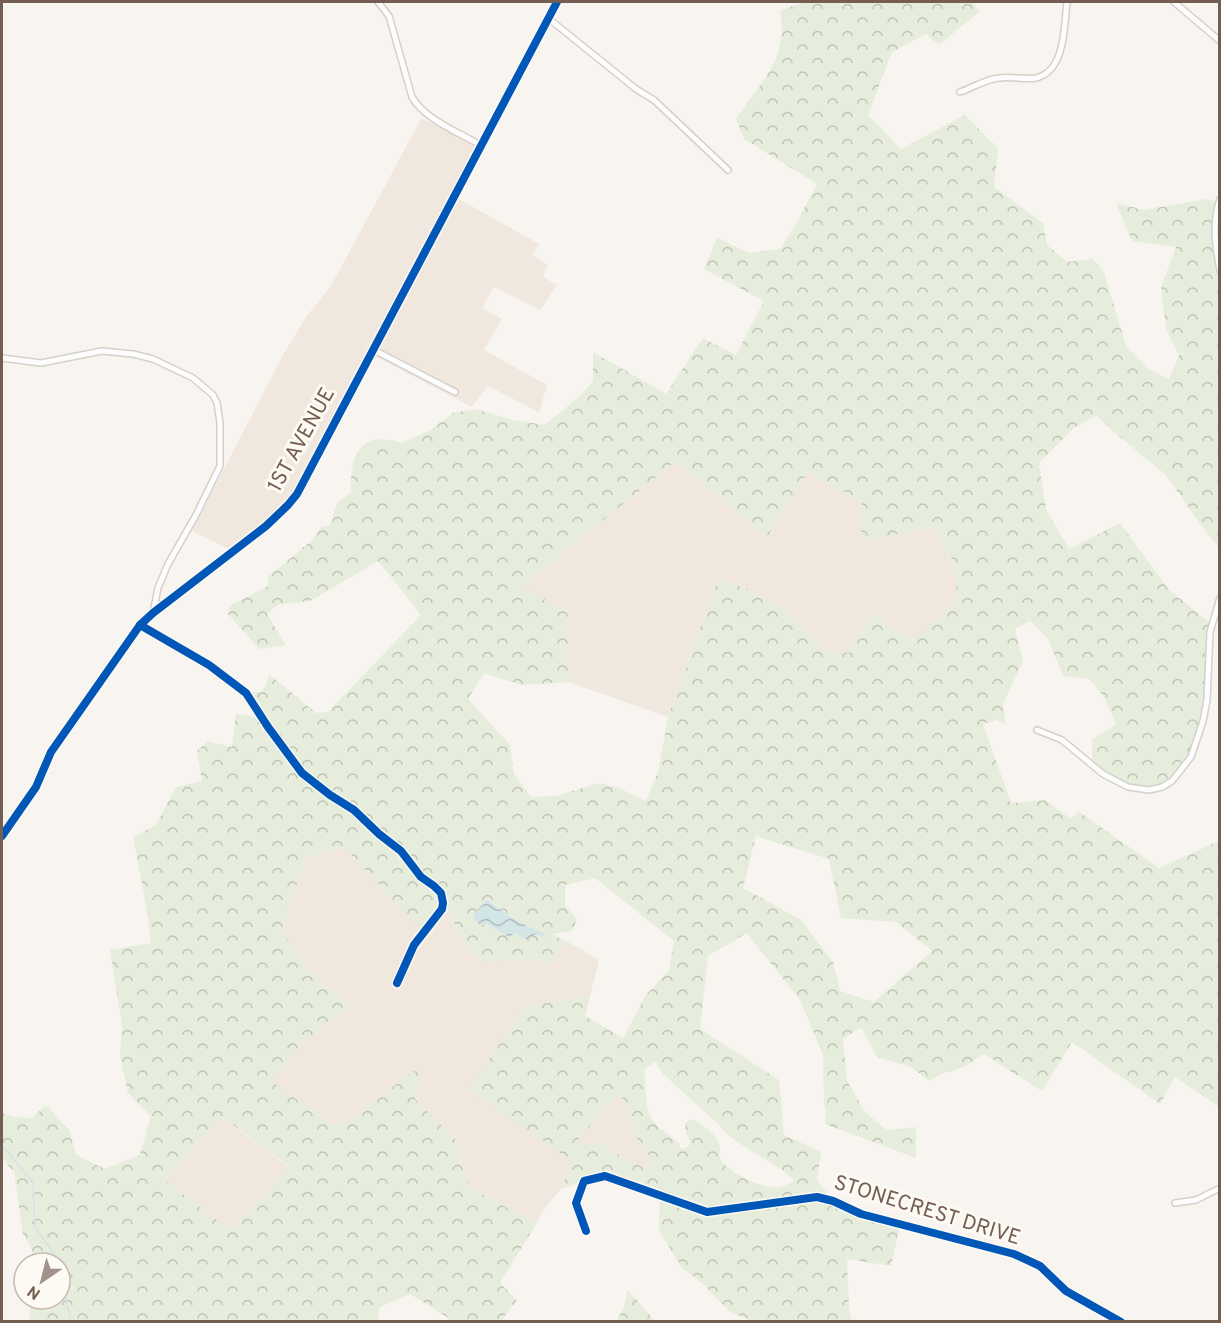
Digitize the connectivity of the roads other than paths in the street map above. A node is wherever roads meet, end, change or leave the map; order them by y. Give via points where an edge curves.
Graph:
1 (378, 2) edge
2 (557, 2) edge
3 (1066, 2) edge
4 (1174, 2) edge
5 (548, 18) junction
6 (1220, 41) edge
7 (960, 92) dead end
8 (482, 146) junction
9 (728, 170) dead end
10 (1220, 199) edge
11 (1220, 270) edge
12 (372, 349) junction
13 (2, 358) edge
14 (455, 392) dead end
15 (1220, 598) edge
16 (153, 612) junction
17 (140, 625) junction
18 (1037, 730) dead end
19 (2, 836) edge
20 (397, 983) dead end
21 (1220, 1188) edge
22 (1175, 1203) dead end
23 (586, 1231) dead end
24 (1121, 1322) edge

1 - 8 street via 389,16 416,104
2 - 5 street, 1ST AVENUE
3 - 7 street via 1061,49 1049,72 1032,79 992,79
4 - 6 street
5 - 8 street, 1ST AVENUE
5 - 9 street via 654,100
8 - 12 street, 1ST AVENUE
10 - 11 street via 1214,229
12 - 14 street
12 - 16 street, 1ST AVENUE via 288,505
13 - 16 street via 41,363 102,351 133,354 193,378 218,402 220,466 168,564
15 - 18 street via 1210,632 1203,721 1191,757 1172,781 1149,790 1128,787 1103,774 1062,740
16 - 17 street, 1ST AVENUE
17 - 19 street, 1ST AVENUE via 51,752 36,787
17 - 20 street via 246,693 302,773 354,810 405,855 421,878 441,894 442,909 414,945
21 - 22 street via 1196,1200
23 - 24 street, STONECREST DRIVE via 576,1203 584,1180 605,1176 707,1212 817,1197 861,1214 1014,1254 1040,1266 1066,1291

